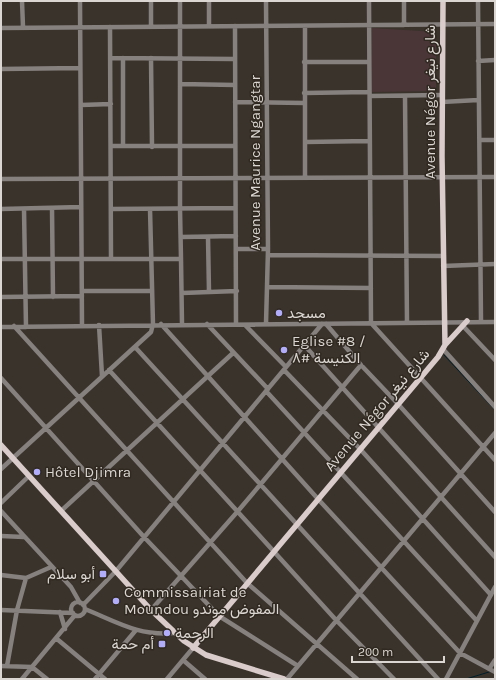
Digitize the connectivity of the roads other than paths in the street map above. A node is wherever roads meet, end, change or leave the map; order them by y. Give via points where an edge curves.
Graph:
1 (22, 1) edge
2 (80, 1) edge
3 (151, 1) edge
4 (180, 1) edge
5 (209, 1) edge
6 (266, 1) edge
7 (369, 1) edge
8 (404, 1) edge
9 (443, 1) edge
10 (478, 1) edge
11 (442, 24) junction
12 (479, 24) junction
13 (495, 24) edge
14 (404, 25) junction
15 (180, 26) junction
16 (209, 26) junction
17 (235, 26) junction
18 (266, 26) junction
19 (305, 26) junction
20 (370, 26) junction
21 (23, 27) junction
22 (80, 27) junction
23 (110, 27) junction
24 (151, 27) junction
25 (1, 28) edge
26 (179, 57) junction
27 (111, 58) junction
28 (123, 58) junction
29 (151, 58) junction
30 (234, 59) junction
31 (495, 60) edge
32 (478, 61) junction
33 (304, 62) junction
34 (369, 62) junction
35 (80, 68) junction
36 (1, 69) edge
37 (180, 84) junction
38 (235, 84) junction
39 (304, 93) junction
40 (369, 94) junction
41 (442, 95) junction
42 (405, 96) junction
43 (478, 100) junction
44 (235, 102) junction
45 (268, 102) junction
46 (442, 102) junction
47 (305, 103) junction
48 (111, 104) junction
49 (81, 105) junction
50 (480, 140) junction
51 (495, 140) edge
52 (370, 141) junction
53 (305, 142) junction
54 (111, 146) junction
55 (123, 146) junction
56 (236, 146) junction
57 (152, 147) junction
58 (180, 147) junction
59 (405, 176) junction
60 (442, 176) junction
61 (236, 177) junction
62 (267, 177) junction
63 (305, 177) junction
64 (370, 177) junction
65 (479, 177) junction
66 (495, 177) edge
67 (180, 178) junction
68 (1, 179) edge
69 (81, 179) junction
70 (111, 179) junction
71 (81, 207) junction
72 (24, 208) junction
73 (52, 208) junction
74 (150, 208) junction
75 (235, 208) junction
76 (1, 209) edge
77 (180, 209) junction
78 (111, 210) junction
79 (208, 236) junction
80 (236, 236) junction
81 (181, 237) junction
82 (236, 249) junction
83 (268, 249) junction
84 (370, 254) junction
85 (268, 255) junction
86 (406, 255) junction
87 (443, 256) junction
88 (1, 259) edge
89 (26, 259) junction
90 (151, 259) junction
91 (181, 259) junction
92 (52, 260) junction
93 (82, 260) junction
94 (111, 260) junction
95 (480, 264) junction
96 (495, 264) edge
97 (443, 266) junction
98 (267, 287) junction
99 (371, 288) junction
100 (152, 291) junction
101 (237, 291) junction
102 (209, 292) junction
103 (182, 293) junction
104 (82, 294) junction
105 (1, 297) edge
106 (26, 297) junction
107 (53, 297) junction
108 (467, 321) junction
109 (481, 321) junction
110 (444, 322) junction
111 (495, 322) edge
112 (371, 323) junction
113 (407, 323) junction
114 (152, 324) junction
115 (162, 324) junction
116 (182, 324) junction
117 (207, 324) junction
118 (236, 324) junction
119 (266, 324) junction
120 (324, 324) junction
121 (99, 325) junction
122 (245, 325) junction
123 (1, 326) edge
124 (14, 326) junction
125 (82, 326) junction
126 (462, 326) junction
127 (26, 327) junction
128 (305, 346) junction
129 (135, 347) junction
130 (444, 347) junction
131 (233, 353) junction
132 (495, 360) edge
133 (360, 365) junction
134 (285, 369) junction
135 (109, 370) junction
136 (102, 376) junction
137 (207, 376) junction
138 (421, 376) junction
139 (1, 378) edge
140 (341, 387) junction
141 (267, 390) junction
142 (182, 399) junction
143 (78, 400) junction
144 (398, 404) junction
145 (495, 407) edge
146 (322, 410) junction
147 (244, 417) junction
148 (157, 422) junction
149 (48, 428) junction
150 (379, 428) junction
151 (304, 431) junction
152 (495, 433) edge
153 (222, 443) junction
154 (1, 445) edge
155 (483, 447) junction
156 (361, 450) junction
157 (125, 451) junction
158 (282, 458) junction
159 (13, 459) junction
160 (495, 460) edge
161 (1, 470) edge
162 (200, 470) junction
163 (342, 472) junction
164 (461, 474) junction
165 (29, 476) junction
166 (94, 480) junction
167 (261, 484) junction
168 (441, 498) junction
169 (318, 499) junction
170 (1, 502) edge
171 (172, 503) junction
172 (1, 511) edge
173 (61, 511) junction
174 (238, 511) junction
175 (495, 512) edge
176 (422, 519) junction
177 (297, 525) junction
178 (1, 536) edge
179 (24, 537) junction
180 (144, 537) junction
181 (403, 540) junction
182 (209, 543) junction
183 (274, 552) junction
184 (495, 557) edge
185 (51, 567) junction
186 (382, 567) junction
187 (116, 571) junction
188 (1, 575) edge
189 (181, 576) junction
190 (26, 578) junction
191 (246, 583) junction
192 (495, 587) edge
193 (360, 593) junction
194 (491, 594) junction
195 (83, 606) junction
196 (1, 610) edge
197 (17, 610) junction
198 (151, 610) junction
199 (60, 612) junction
200 (74, 614) junction
201 (220, 616) junction
202 (336, 620) junction
203 (477, 620) junction
204 (64, 629) junction
205 (136, 630) junction
206 (174, 633) junction
207 (57, 639) junction
208 (316, 645) junction
209 (193, 648) junction
210 (460, 653) junction
211 (183, 660) junction
212 (495, 660) edge
213 (1, 666) edge
214 (7, 666) junction
215 (298, 666) junction
216 (32, 667) junction
217 (492, 670) edge
218 (100, 674) junction
219 (22, 679) edge
220 (47, 679) edge
221 (95, 679) edge
222 (105, 679) edge
223 (167, 679) edge
224 (205, 679) edge
225 (285, 679) edge
226 (357, 679) edge
227 (394, 679) edge
228 (438, 679) edge
229 (446, 679) edge

1 - 21 street
2 - 22 street
3 - 24 street
4 - 15 street
5 - 16 street
6 - 18 street, Avenue Maurice Ngangtar
7 - 20 street
8 - 14 street
9 - 11 main road, Avenue Négor شارع نيغر
10 - 12 street
11 - 12 street
11 - 14 street
11 - 41 main road, Avenue Négor شارع نيغر
12 - 13 street
12 - 32 street
14 - 20 street
15 - 16 street
15 - 24 street
15 - 26 street
16 - 17 street
17 - 18 street
17 - 30 street
18 - 19 street
18 - 45 street, Avenue Maurice Ngangtar
19 - 20 street
19 - 33 street
20 - 34 street
21 - 22 street
21 - 25 street
22 - 23 street
22 - 35 street
23 - 24 street
23 - 27 street
26 - 29 street
26 - 30 street
26 - 37 street
27 - 28 street
27 - 48 street
28 - 29 street
28 - 55 street
29 - 57 street
30 - 38 street
31 - 32 street
32 - 43 street
33 - 34 street
33 - 39 street
34 - 40 street
35 - 36 street
35 - 49 street
37 - 38 street
37 - 58 street
38 - 44 street
39 - 40 street
39 - 47 street
40 - 42 street
40 - 52 street
41 - 42 street
41 - 46 main road, Avenue Négor شارع نيغر
42 - 59 street
43 - 46 street
43 - 50 street
44 - 45 street
44 - 56 street
45 - 47 street
45 - 62 street, Avenue Maurice Ngangtar
46 - 60 main road, Avenue Négor شارع نيغر
47 - 53 street
48 - 49 street
48 - 54 street
49 - 69 street
50 - 51 street
50 - 65 street
52 - 53 street
52 - 64 street
53 - 63 street
54 - 55 street
54 - 70 street
55 - 57 street
56 - 58 street
56 - 61 street
57 - 58 street
58 - 67 street
59 - 60 street
59 - 64 street
59 - 86 street
60 - 65 street
60 - 87 main road, Avenue Négor شارع نيغر
61 - 62 street
61 - 67 street
61 - 75 street
62 - 63 street
62 - 83 street, Avenue Maurice Ngangtar
63 - 64 street
64 - 84 street
65 - 66 street
65 - 95 street
67 - 70 street
67 - 77 street
68 - 69 street
69 - 70 street
69 - 71 street
70 - 78 street
71 - 73 street
71 - 93 street
72 - 73 street
72 - 76 street
72 - 89 street
73 - 92 street
74 - 77 street
74 - 78 street
74 - 90 street
75 - 77 street
75 - 80 street
77 - 81 street
78 - 94 street
79 - 80 street
79 - 81 street
79 - 102 street
80 - 82 street
81 - 91 street
82 - 83 street
82 - 101 street
83 - 85 street, Avenue Maurice Ngangtar
84 - 85 street
84 - 86 street
84 - 99 street
85 - 98 street, Avenue Maurice Ngangtar
86 - 87 street
86 - 113 street
87 - 97 main road, Avenue Négor شارع نيغر
88 - 89 street
89 - 92 street
89 - 106 street
90 - 91 street
90 - 94 street
90 - 100 street
91 - 103 street
92 - 93 street
92 - 107 street
93 - 94 street
93 - 104 street
95 - 96 street
95 - 97 street
95 - 109 street
97 - 110 main road, Avenue Négor شارع نيغر
98 - 99 street
98 - 119 street, Avenue Maurice Ngangtar
99 - 112 street
100 - 104 street
100 - 114 street
101 - 102 street
101 - 118 street
102 - 103 street
103 - 116 street
104 - 107 street
104 - 125 street
105 - 106 street
106 - 107 street
106 - 127 street
108 - 109 street
108 - 110 street
108 - 126 main road
109 - 111 street
110 - 113 street
110 - 130 main road, Avenue Négor شارع نيغر
112 - 113 street
112 - 120 street
112 - 138 street
114 - 115 street
114 - 121 street
114 - 129 street via 151,332
115 - 116 street
115 - 137 street
116 - 117 street
117 - 118 street
117 - 131 street
118 - 122 street
119 - 120 street
119 - 122 street
120 - 128 street
120 - 133 street
121 - 125 street
121 - 136 street
122 - 134 street
123 - 124 street
124 - 127 street
124 - 143 street
125 - 127 street
126 - 130 main road
126 - 132 street
128 - 134 street
128 - 140 street
129 - 135 street
129 - 142 street
130 - 138 main road, Avenue Négor شارع نيغر
130 - 145 street
131 - 137 street
131 - 141 street
133 - 140 street
133 - 144 street
134 - 141 street
134 - 146 street
135 - 136 street
135 - 148 street
136 - 143 street
137 - 142 street
137 - 147 street
138 - 144 main road, Avenue Négor شارع نيغر
138 - 155 street
139 - 149 street
140 - 146 street
140 - 150 street
141 - 147 street
141 - 151 street
142 - 148 street
142 - 153 street
143 - 149 street
143 - 157 street
144 - 150 main road, Avenue Négor شارع نيغر
144 - 164 street
146 - 151 street
146 - 156 street
147 - 153 street
147 - 158 street
148 - 157 street
148 - 162 street
149 - 159 street
149 - 166 street
150 - 156 main road, Avenue Négor شارع نيغر
150 - 168 street
151 - 158 street
151 - 163 street
152 - 155 street
153 - 162 street
153 - 167 street
154 - 159 main road
155 - 160 street
155 - 164 street
156 - 163 main road, Avenue Négor شارع نيغر
156 - 176 street
157 - 166 street
157 - 171 street
158 - 167 street
158 - 169 street
159 - 161 street
159 - 165 main road
162 - 171 street
162 - 174 street
163 - 169 main road, Avenue Négor شارع نيغر
163 - 181 street
164 - 168 street
164 - 175 street
165 - 170 street
165 - 173 main road
166 - 173 street
166 - 180 street
167 - 174 street
167 - 177 street
168 - 176 street
168 - 184 street
169 - 177 main road, Avenue Négor شارع نيغر
169 - 186 street
171 - 180 street
171 - 182 street
172 - 179 street
173 - 187 main road
174 - 182 street
174 - 183 street
176 - 181 street
176 - 194 street
177 - 183 main road, Avenue Négor شارع نيغر
177 - 193 street
178 - 179 street
179 - 185 street
180 - 187 street
180 - 189 street
181 - 186 street
181 - 203 street
182 - 189 street
182 - 191 street
183 - 191 main road, Avenue Négor شارع نيغر
183 - 202 street
185 - 190 street
185 - 195 street via 71,587
186 - 193 street
186 - 210 street
187 - 195 street
187 - 198 main road
188 - 190 street
189 - 198 street
189 - 201 street
190 - 197 street
191 - 201 main road, Avenue Négor شارع نيغر
191 - 208 street
192 - 194 street
193 - 202 street
193 - 228 street
194 - 203 street
195 - 200 street via 82,615
195 - 200 street via 73,605
195 - 205 street
196 - 197 street
197 - 199 street
197 - 214 street
198 - 206 main road
199 - 200 street
199 - 204 street
200 - 204 street
201 - 209 main road, Avenue Négor شارع نيغر
201 - 215 street
202 - 208 street
202 - 227 street
203 - 210 street
204 - 207 street
205 - 206 street via 158,634
205 - 218 street
206 - 209 main road
207 - 216 street
207 - 218 street
208 - 215 street
208 - 226 street
209 - 211 street, Avenue Négor شارع نيغر
209 - 225 main road via 206,655
210 - 217 street
210 - 229 street
211 - 223 street, Avenue Négor شارع نيغر
211 - 224 street
212 - 217 street
213 - 214 street
214 - 216 street
215 - 225 street
216 - 219 street
216 - 220 street
218 - 221 street
218 - 222 street

